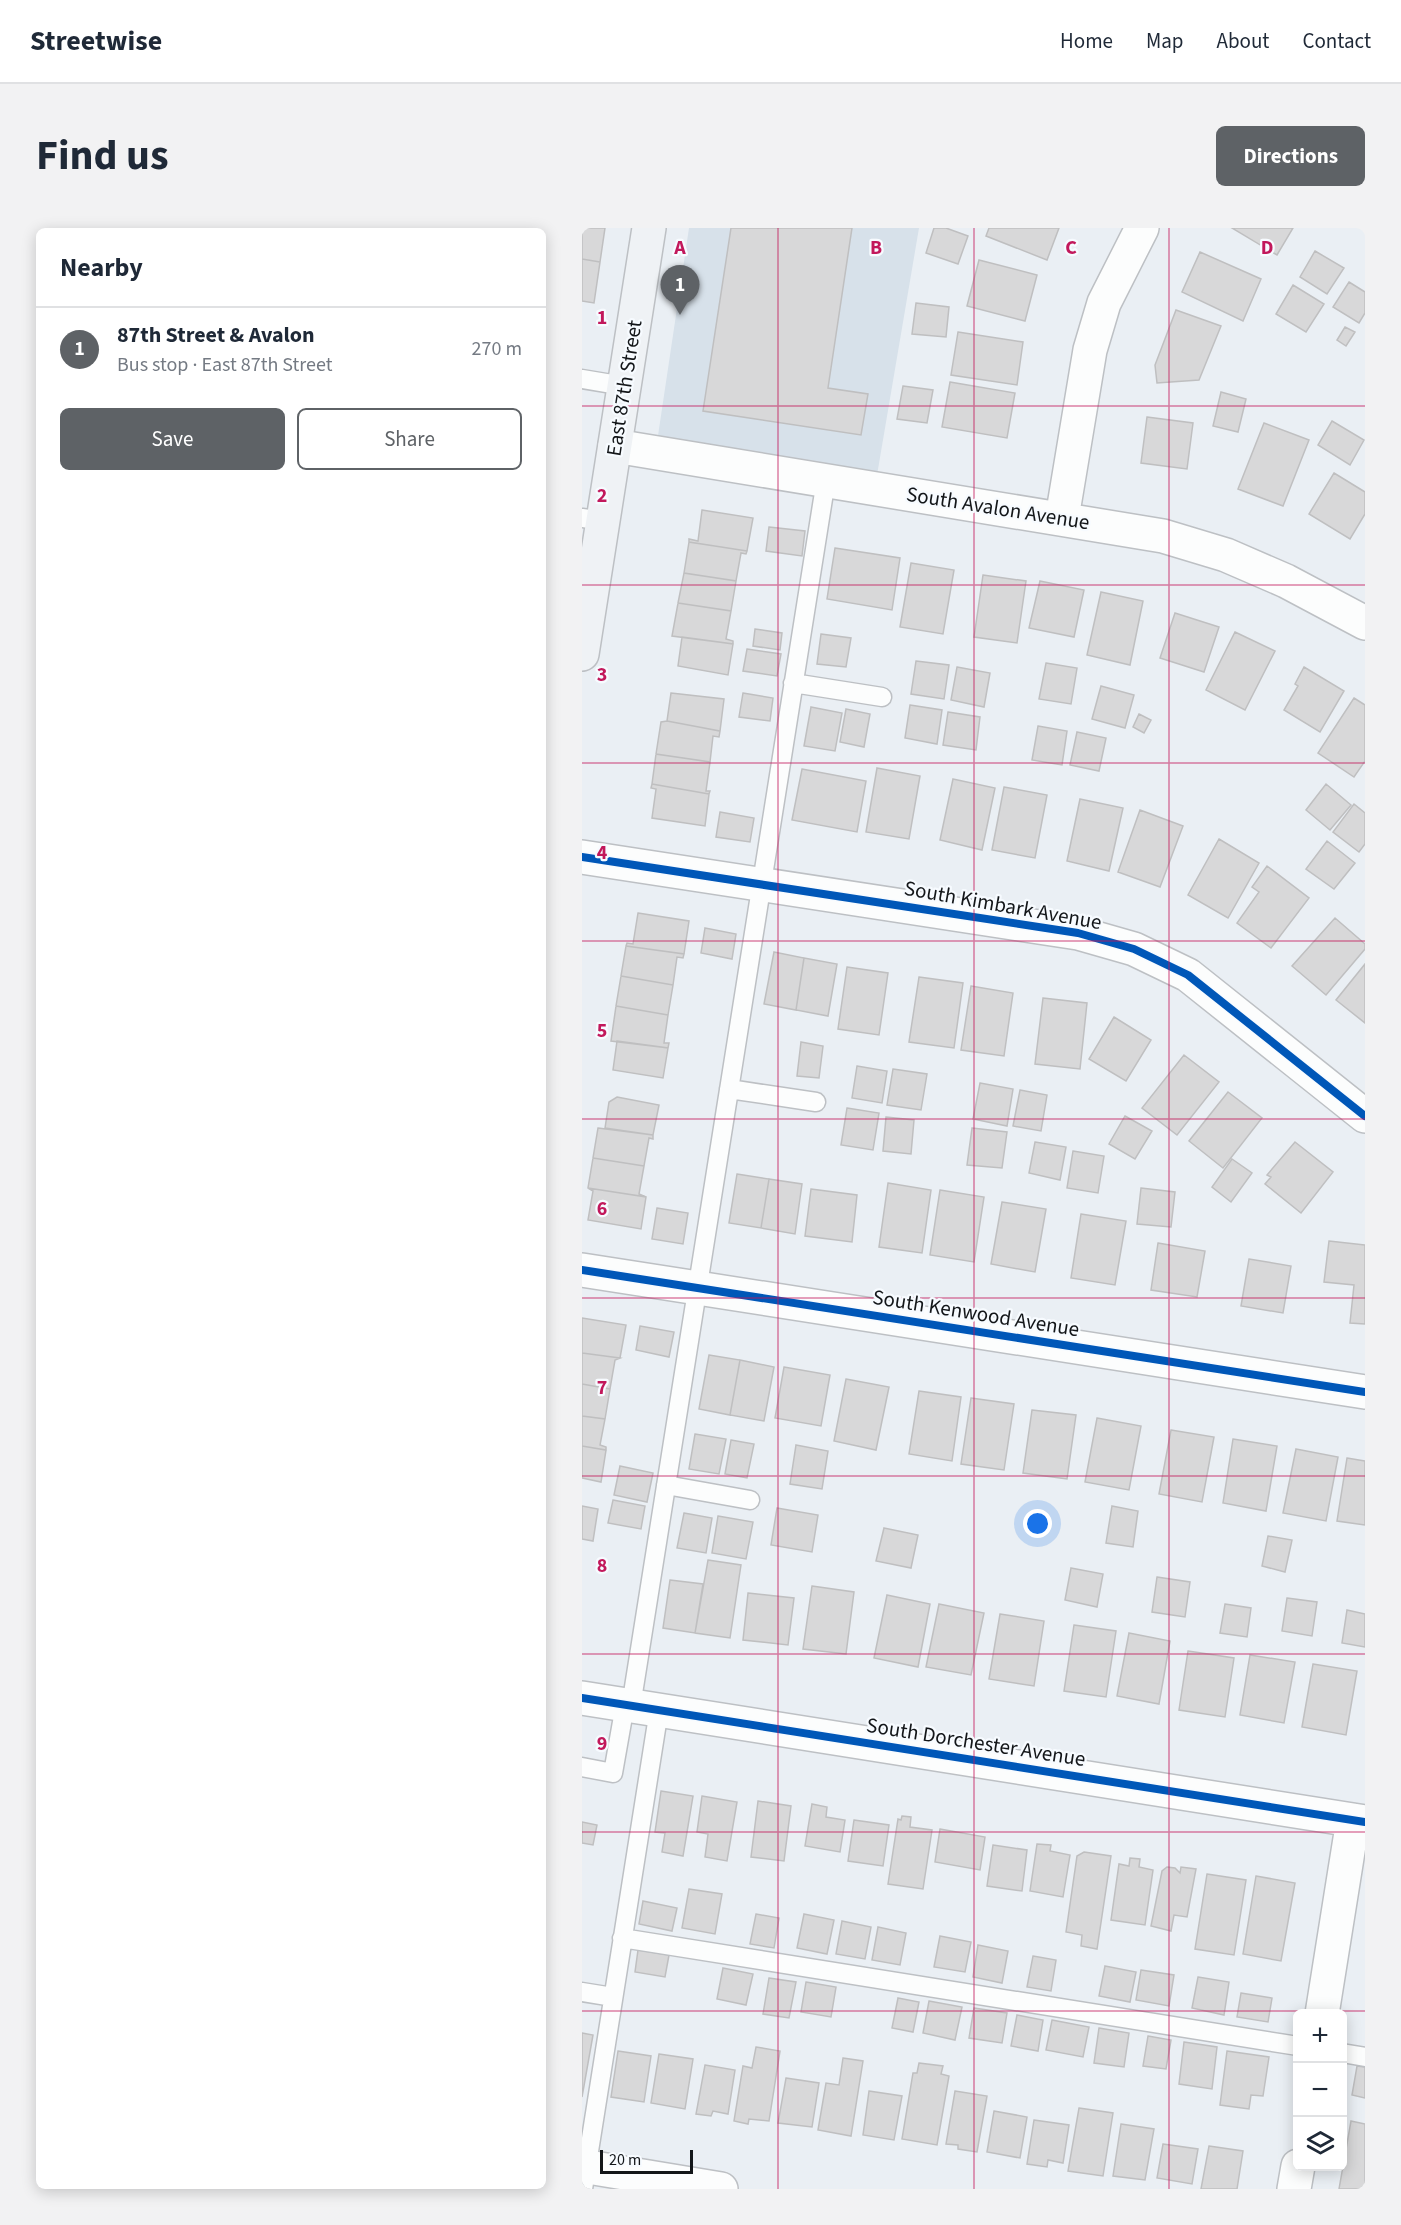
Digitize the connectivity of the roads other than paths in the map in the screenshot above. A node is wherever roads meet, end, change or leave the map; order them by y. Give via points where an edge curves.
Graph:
1 (649, 228) edge
2 (1143, 228) edge
3 (582, 379) edge
4 (624, 386) junction
5 (615, 446) junction
6 (826, 480) junction
7 (1062, 518) junction
8 (592, 520) edge
9 (1365, 623) edge
10 (583, 644) edge
11 (793, 683) junction
12 (882, 697) dead end
13 (582, 858) edge
14 (761, 885) junction
15 (729, 1089) junction
16 (816, 1102) dead end
17 (1365, 1116) edge
18 (582, 1270) edge
19 (697, 1288) junction
20 (1365, 1392) edge
21 (666, 1485) junction
22 (750, 1500) dead end
23 (582, 1698) edge
24 (638, 1707) junction
25 (582, 1767) edge
26 (1359, 1821) edge
27 (622, 1938) junction
28 (582, 1992) edge
29 (613, 1997) junction
30 (1323, 2009) edge
31 (1293, 2045) edge
32 (1347, 2054) edge
33 (1365, 2057) edge
34 (1297, 2171) edge
35 (584, 2174) edge
36 (721, 2189) edge
37 (1294, 2189) edge

1 - 4 main road, East 87th Street
2 - 7 street via 1104,303 1090,350
3 - 4 lane
4 - 5 main road, East 87th Street
5 - 6 street, South Avalon Avenue
5 - 8 main road, East 87th Street
6 - 7 street, South Avalon Avenue
6 - 11 lane
7 - 9 street, South Avalon Avenue via 1163,536 1226,555 1286,581
8 - 10 main road, East 87th Street
11 - 12 lane
11 - 14 lane
13 - 14 street, South Kimbark Avenue
14 - 15 lane
14 - 17 street, South Kimbark Avenue via 1078,933 1134,949 1188,975
15 - 16 lane
15 - 19 lane
18 - 19 street, South Kenwood Avenue
19 - 20 street, South Kenwood Avenue
19 - 21 lane
21 - 22 lane
21 - 24 lane
23 - 24 street, South Dorchester Avenue
24 - 25 lane via 613,1773
24 - 26 street, South Dorchester Avenue
24 - 27 lane
26 - 30 street
27 - 29 lane
27 - 31 lane
28 - 29 lane
29 - 35 lane
32 - 33 lane
34 - 37 street
35 - 36 street

